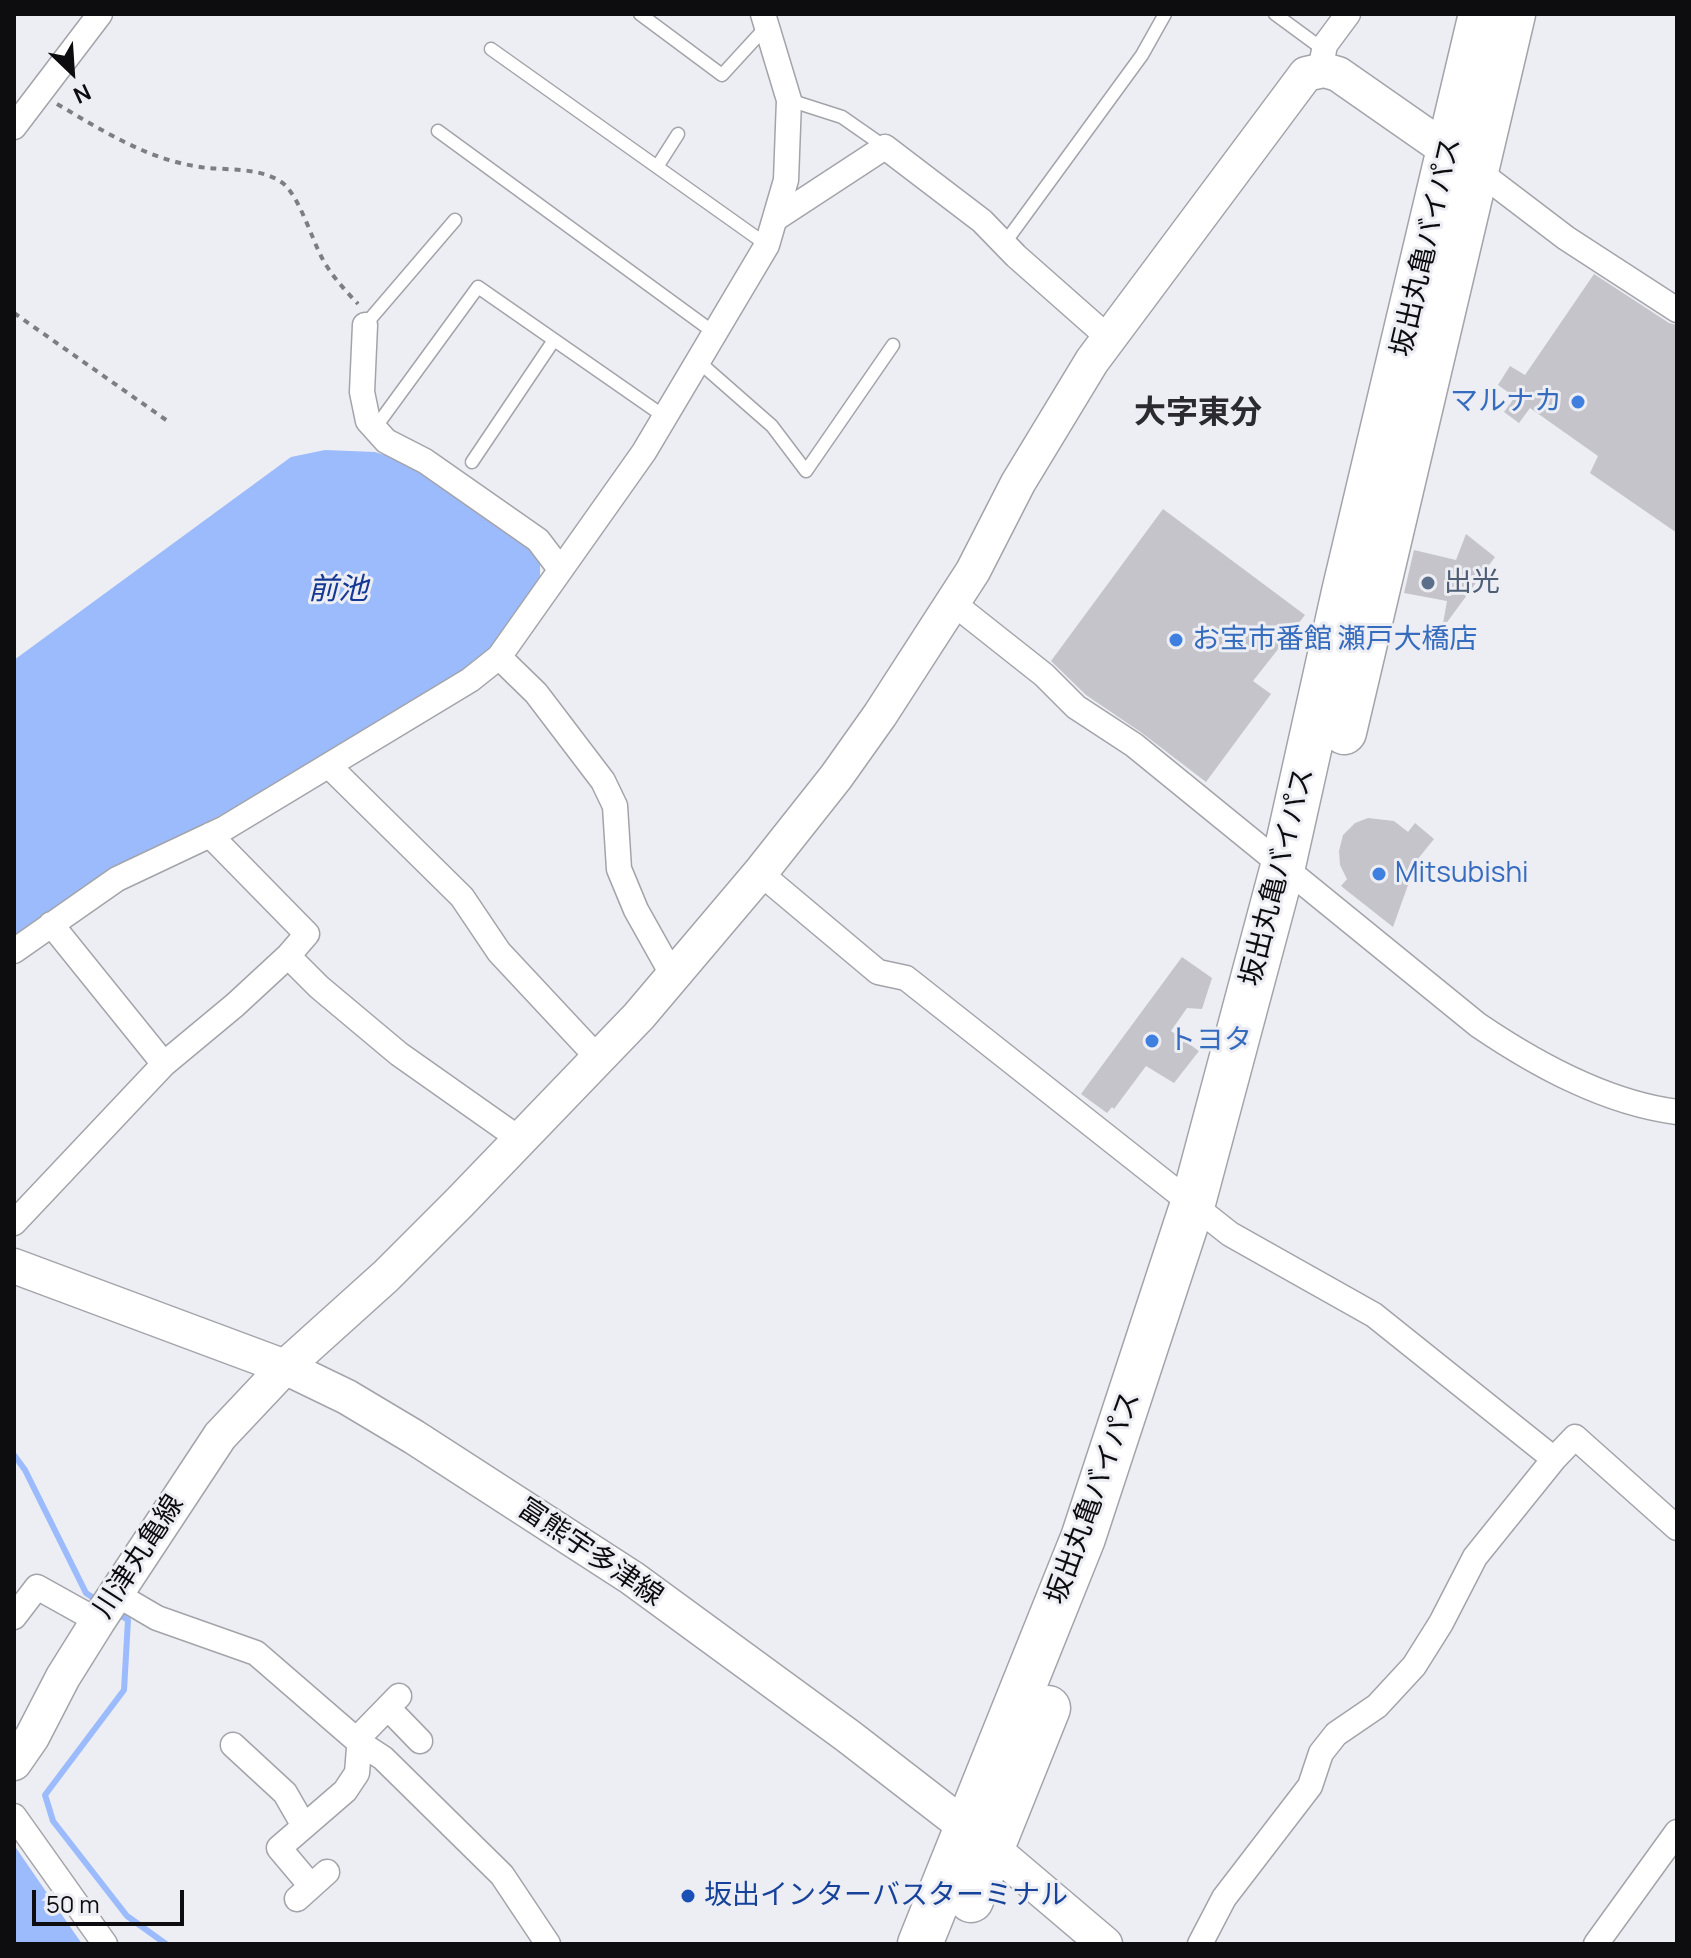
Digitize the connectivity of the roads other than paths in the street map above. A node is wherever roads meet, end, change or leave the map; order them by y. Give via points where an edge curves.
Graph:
1 (100, 14) edge
2 (640, 14) edge
3 (1165, 14) edge
4 (1275, 14) edge
5 (1348, 14) edge
6 (1481, 14) edge
7 (1513, 14) edge
8 (765, 20) edge
9 (491, 49) dead end
10 (1322, 60) junction
11 (789, 100) junction
12 (14, 127) edge
13 (438, 131) dead end
14 (678, 134) dead end
15 (885, 147) junction
16 (1464, 161) junction
17 (657, 167) junction
18 (775, 219) junction
19 (455, 220) dead end
20 (1004, 244) junction
21 (767, 245) junction
22 (1677, 310) edge
23 (365, 325) joint
24 (716, 334) junction
25 (1110, 339) junction
26 (554, 340) junction
27 (893, 345) dead end
28 (699, 362) junction
29 (665, 417) junction
30 (375, 428) junction
31 (472, 462) dead end
32 (560, 569) junction
33 (953, 603) junction
34 (499, 657) junction
35 (329, 766) junction
36 (210, 835) junction
37 (760, 873) junction
38 (1295, 876) junction
39 (51, 924) junction
40 (14, 951) edge
41 (288, 956) junction
42 (673, 976) junction
43 (599, 1059) junction
44 (164, 1064) junction
45 (1677, 1112) edge
46 (521, 1140) junction
47 (1204, 1212) junction
48 (14, 1223) edge
49 (14, 1266) edge
50 (285, 1367) junction
51 (1554, 1459) junction
52 (1677, 1528) edge
53 (18, 1600) edge
54 (107, 1607) junction
55 (420, 1741) dead end
56 (360, 1743) junction
57 (233, 1745) dead end
58 (14, 1763) edge
59 (14, 1816) edge
60 (304, 1826) junction
61 (1677, 1832) edge
62 (979, 1838) junction
63 (312, 1886) dead end
64 (105, 1944) edge
65 (548, 1944) edge
66 (920, 1944) edge
67 (953, 1944) edge
68 (1105, 1944) edge
69 (1200, 1944) edge
70 (1596, 1944) edge

1 - 12 street
2 - 8 lane via 722,75
3 - 20 lane via 1142,55
4 - 10 lane
5 - 10 street
6 - 16 highway, 坂出丸亀バイパス
7 - 16 highway, 坂出丸亀バイパス
8 - 11 street
9 - 17 lane
10 - 16 street
10 - 25 street, 川津丸亀線 via 1306,74
11 - 15 lane via 842,117
11 - 18 street via 786,180
13 - 24 lane
14 - 17 lane
15 - 18 street
15 - 20 street
16 - 22 street via 1566,238
16 - 38 highway, 坂出丸亀バイパス via 1344,592
17 - 21 lane
18 - 21 street
19 - 23 lane
20 - 25 street
21 - 24 street
23 - 30 street via 362,392 368,421
24 - 28 street
25 - 33 street, 川津丸亀線 via 1057,416
26 - 29 lane
26 - 30 lane via 478,287
26 - 31 lane
27 - 28 lane via 806,471 772,426
28 - 29 street
29 - 32 street
30 - 32 street via 386,441 425,461 538,540
32 - 34 street
33 - 37 street, 川津丸亀線 via 880,715
33 - 38 street via 1076,707 1134,745
34 - 35 street
34 - 42 street via 536,693 603,781 615,806 619,869
35 - 36 street
35 - 43 street via 462,897 499,952
36 - 39 street via 117,879
36 - 41 street via 307,934
37 - 42 street, 川津丸亀線
37 - 47 street via 878,972 906,978
38 - 45 street via 1520,1053 1648,1108
38 - 47 highway, 坂出丸亀バイパス
39 - 40 street
39 - 44 street
41 - 44 street
41 - 46 street via 399,1054
42 - 43 street, 川津丸亀線
43 - 46 street, 川津丸亀線
44 - 48 street
46 - 50 street, 川津丸亀線 via 386,1276
47 - 51 street via 1230,1234 1374,1315
47 - 62 highway, 坂出丸亀バイパス via 1158,1406 1107,1552 1017,1790
49 - 50 street, 富熊宇多津線
50 - 54 street, 川津丸亀線 via 220,1436
50 - 62 street, 富熊宇多津線 via 414,1437 632,1578
51 - 52 street via 1575,1437
51 - 69 street via 1475,1557 1414,1666 1321,1753 1310,1786 1224,1898
53 - 54 street via 37,1587
54 - 56 street via 157,1618 256,1653
54 - 58 street, 川津丸亀線
55 - 56 street via 393,1702 360,1736
56 - 60 street via 357,1773 345,1791
56 - 65 street via 383,1758 502,1875
57 - 60 street via 285,1793
59 - 64 street
60 - 63 street via 279,1848
61 - 70 street
62 - 66 highway, 坂出丸亀バイパス
62 - 67 highway, 坂出丸亀バイパス
62 - 68 street, 富熊宇多津線

